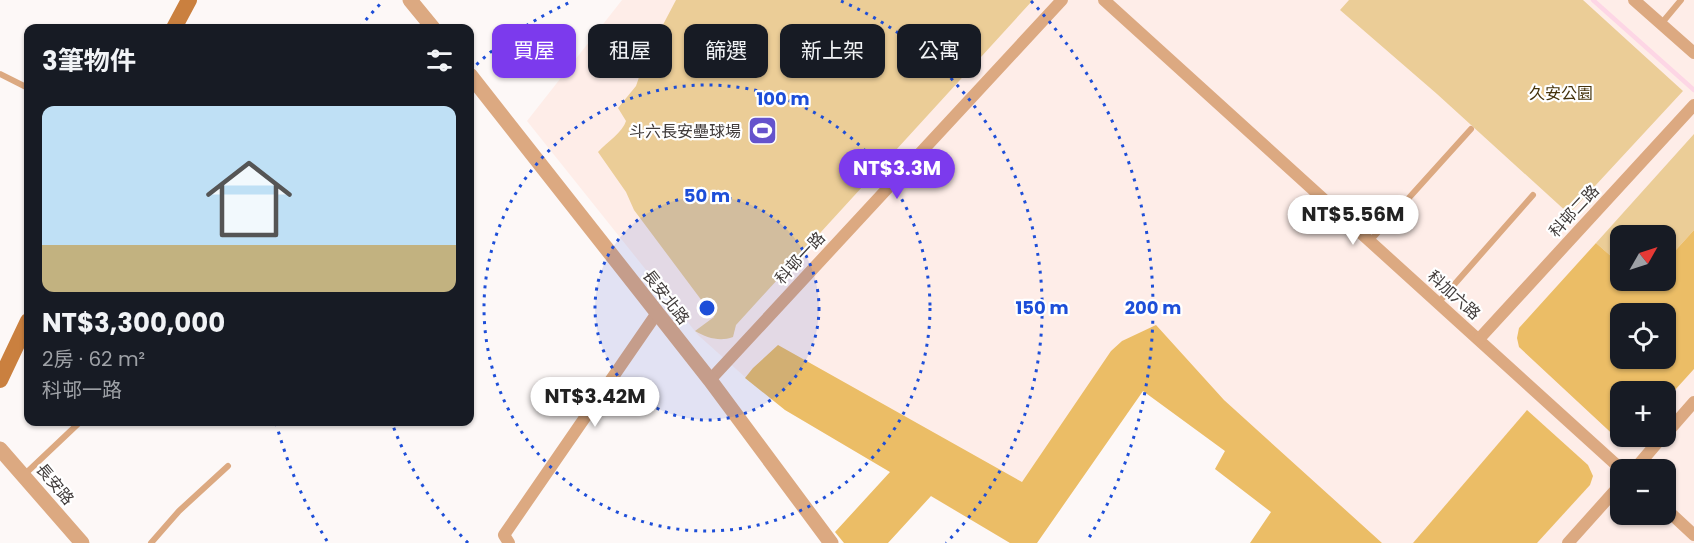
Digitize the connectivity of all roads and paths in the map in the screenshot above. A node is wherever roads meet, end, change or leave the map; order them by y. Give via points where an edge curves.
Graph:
1 (189, 0) edge
2 (410, 0) edge
3 (1062, 0) edge
4 (1104, 0) edge
5 (1634, 0) edge
6 (1681, 0) edge
7 (176, 24) edge
8 (430, 24) edge
9 (1661, 24) junction
10 (1694, 53) edge
11 (0, 74) edge
12 (474, 80) edge
13 (24, 86) edge
14 (1694, 105) edge
15 (1471, 129) dead end
16 (1533, 195) dead end
17 (1370, 241) junction
18 (1438, 303) junction
19 (657, 313) junction
20 (24, 329) edge
21 (1479, 339) junction
22 (0, 380) edge
23 (710, 380) junction
24 (1694, 402) edge
25 (1676, 422) edge
26 (76, 426) edge
27 (1654, 447) edge
28 (0, 449) edge
29 (1610, 459) edge
30 (1644, 459) edge
31 (228, 466) dead end
32 (24, 475) junction
33 (1610, 496) edge
34 (1676, 518) edge
35 (1694, 534) edge
36 (75, 540) edge
37 (151, 543) edge
38 (509, 543) edge
39 (831, 543) edge
40 (1568, 543) edge

1 - 7 main road
2 - 8 street
3 - 23 street, 科邨一路
4 - 17 street, 科加六路
5 - 9 street
6 - 9 lane
9 - 10 street
11 - 13 lane
12 - 19 street, 長安北路
14 - 21 street, 科邨二路
15 - 17 lane
16 - 18 lane
17 - 18 street, 科加六路
18 - 21 street, 科加六路
19 - 23 street, 長安北路
19 - 38 street via 504,535
20 - 22 main road
21 - 29 street, 科加六路
23 - 39 street, 長安北路
24 - 25 street
26 - 32 lane
27 - 30 street
28 - 32 street, 長安路
31 - 37 lane
32 - 36 street, 長安路
33 - 40 street
34 - 35 street

